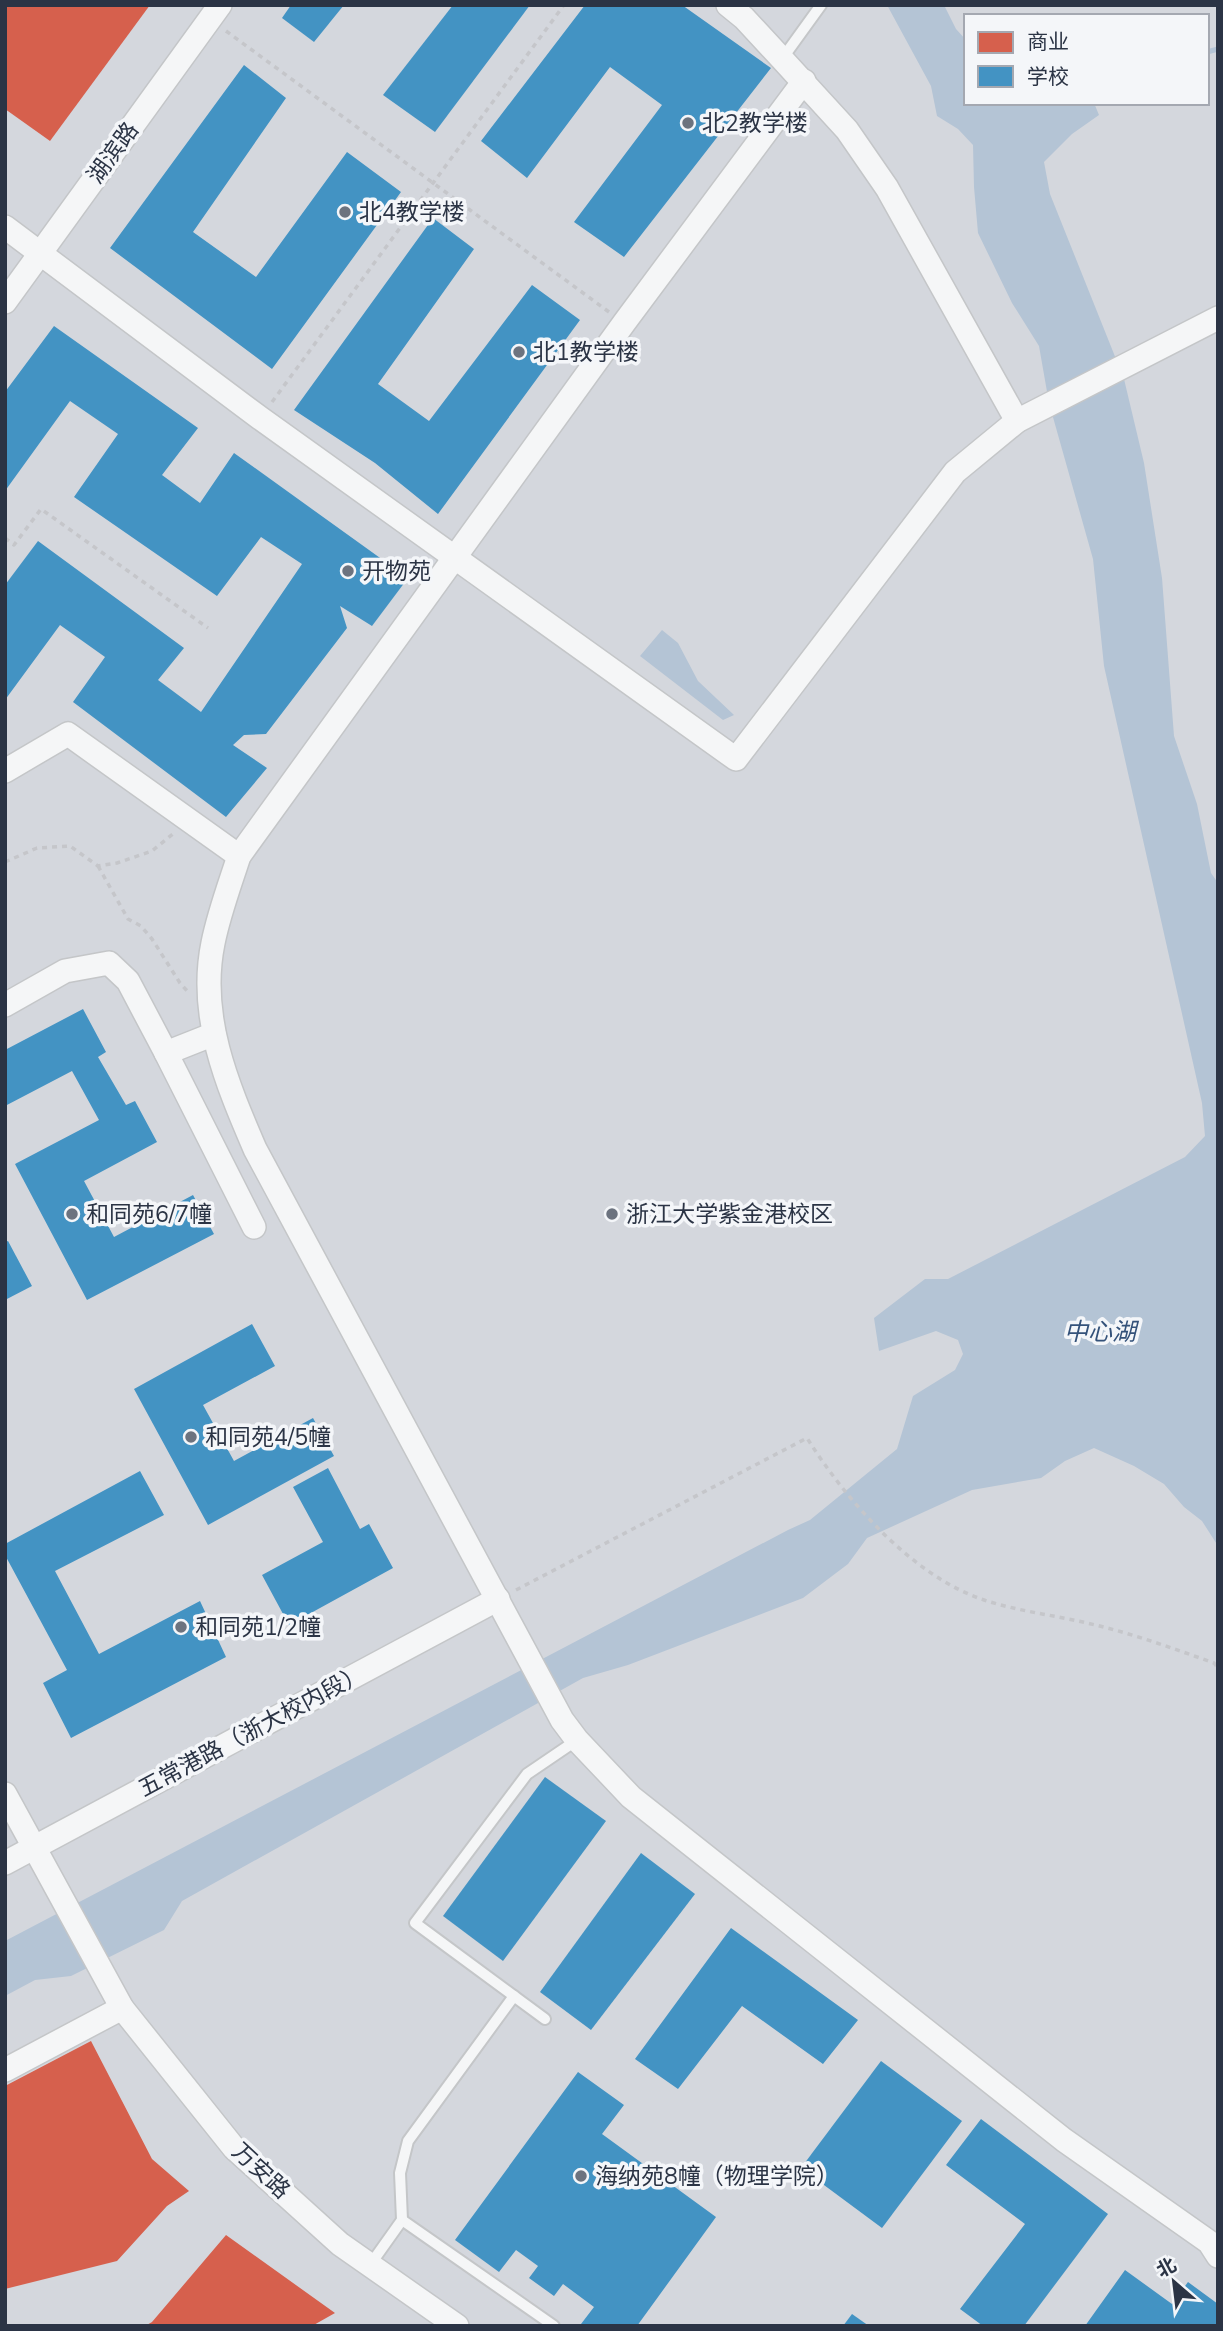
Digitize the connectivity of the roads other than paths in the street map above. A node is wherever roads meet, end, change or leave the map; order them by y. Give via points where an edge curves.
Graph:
1 (728, 5) edge
2 (821, 5) edge
3 (215, 12) edge
4 (782, 59) junction
5 (804, 81) junction
6 (5, 227) edge
7 (40, 253) junction
8 (5, 302) edge
9 (1218, 318) edge
10 (1023, 418) junction
11 (454, 559) junction
12 (5, 771) edge
13 (239, 856) junction
14 (5, 1005) edge
15 (214, 1034) junction
16 (166, 1053) junction
17 (254, 1227) dead end
18 (498, 1599) junction
19 (577, 1740) junction
20 (5, 1794) edge
21 (34, 1848) junction
22 (5, 1863) edge
23 (514, 1996) junction
24 (122, 2008) junction
25 (545, 2019) dead end
26 (5, 2070) edge
27 (401, 2220) junction
28 (1218, 2256) edge
29 (370, 2265) junction
30 (457, 2326) edge
31 (554, 2326) edge

1 - 4 street
2 - 4 lane
3 - 7 street, 湖滨路
4 - 5 street
5 - 10 street via 847,130 887,188
5 - 11 street
6 - 7 street
7 - 8 street, 湖滨路
7 - 11 street
9 - 10 street
10 - 11 street via 956,472 736,759
11 - 13 street
12 - 13 street via 68,734
13 - 15 street via 212,945 209,983
14 - 16 street via 65,971 109,963 128,981
15 - 16 street
15 - 18 street via 218,1056 255,1149
16 - 17 street
18 - 19 street
18 - 21 street, 五常港路（浙大校内段）
19 - 23 lane via 527,1774 415,1923
19 - 28 street via 631,1797 1064,2140 1209,2242
20 - 21 street, 万安路
21 - 22 street, 五常港路（浙大校内段）
21 - 24 street, 万安路
23 - 25 lane
23 - 27 lane via 408,2141 400,2173
24 - 26 street
24 - 29 street, 万安路 via 234,2148 340,2245
27 - 29 lane
27 - 31 lane
29 - 30 street, 万安路

